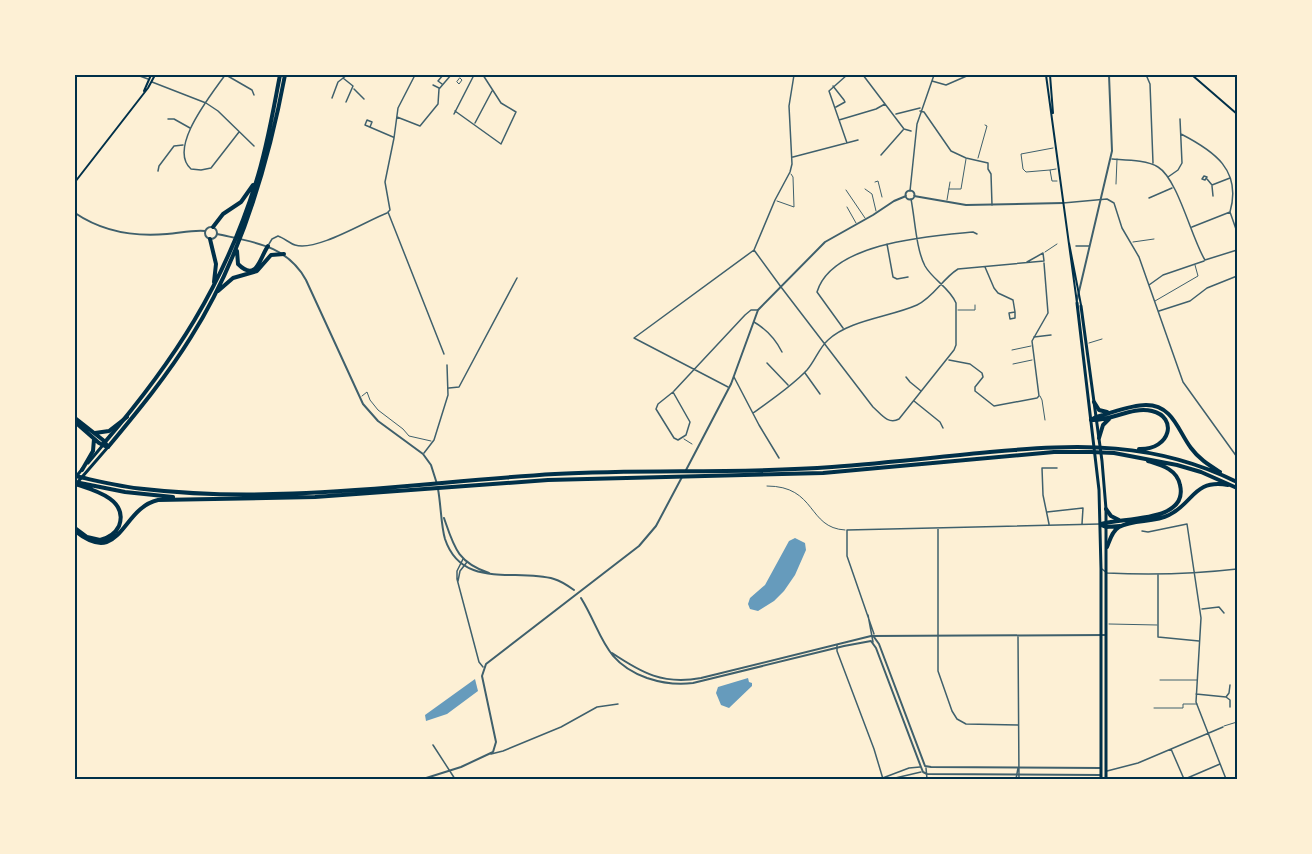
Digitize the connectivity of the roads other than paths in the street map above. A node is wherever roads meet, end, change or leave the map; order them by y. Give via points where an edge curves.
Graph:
1 (137, 75) edge
2 (151, 75) edge
3 (155, 75) edge
4 (225, 75) edge
5 (347, 75) edge
6 (415, 75) edge
7 (443, 75) edge
8 (450, 75) edge
9 (456, 75) edge
10 (474, 75) edge
11 (483, 75) edge
12 (794, 75) edge
13 (847, 75) edge
14 (863, 75) edge
15 (933, 75) edge
16 (969, 75) edge
17 (1048, 75) edge
18 (1109, 75) edge
19 (1192, 75) edge
20 (283, 76) edge
21 (1147, 76) dead end
22 (343, 78) junction
23 (448, 78) junction
24 (460, 78) dead end
25 (150, 81) junction
26 (931, 81) junction
27 (443, 84) junction
28 (434, 85) dead end
29 (833, 86) junction
30 (353, 88) junction
31 (439, 89) junction
32 (493, 90) junction
33 (254, 95) dead end
34 (332, 98) dead end
35 (364, 99) dead end
36 (346, 102) dead end
37 (206, 103) junction
38 (886, 104) junction
39 (835, 107) junction
40 (921, 110) junction
41 (1237, 114) edge
42 (895, 115) junction
43 (396, 116) junction
44 (168, 119) dead end
45 (1180, 119) dead end
46 (839, 120) junction
47 (985, 124) dead end
48 (474, 125) junction
49 (370, 127) dead end
50 (191, 128) junction
51 (904, 129) junction
52 (911, 131) dead end
53 (239, 132) junction
54 (1181, 134) junction
55 (394, 138) junction
56 (858, 140) dead end
57 (847, 143) junction
58 (184, 145) junction
59 (254, 146) dead end
60 (1055, 148) junction
61 (881, 155) dead end
62 (792, 158) junction
63 (966, 158) junction
64 (1111, 159) junction
65 (1117, 159) junction
66 (977, 160) junction
67 (1153, 164) junction
68 (1058, 169) junction
69 (1050, 170) junction
70 (158, 171) dead end
71 (790, 172) junction
72 (1167, 177) junction
73 (1231, 178) junction
74 (1207, 179) dead end
75 (257, 180) junction
76 (1059, 180) junction
77 (75, 182) edge
78 (875, 182) dead end
79 (950, 182) dead end
80 (1116, 184) dead end
81 (1212, 185) junction
82 (1173, 188) junction
83 (865, 189) dead end
84 (949, 189) junction
85 (846, 190) dead end
86 (910, 191) junction
87 (906, 196) junction
88 (914, 196) junction
89 (1213, 196) dead end
90 (882, 197) dead end
91 (1149, 198) dead end
92 (776, 199) junction
93 (911, 200) junction
94 (1100, 200) junction
95 (884, 202) dead end
96 (947, 202) junction
97 (1063, 203) junction
98 (992, 205) junction
99 (847, 207) dead end
100 (885, 207) junction
101 (387, 212) junction
102 (1230, 212) junction
103 (75, 213) edge
104 (877, 213) junction
105 (866, 219) junction
106 (856, 224) junction
107 (213, 227) junction
108 (1192, 227) junction
109 (205, 231) junction
110 (1237, 232) edge
111 (217, 234) junction
112 (977, 234) dead end
113 (918, 237) junction
114 (210, 238) junction
115 (1154, 239) dead end
116 (1069, 243) junction
117 (1130, 243) junction
118 (887, 244) junction
119 (1057, 244) dead end
120 (238, 245) junction
121 (268, 246) junction
122 (1076, 246) joint
123 (1090, 246) junction
124 (754, 250) junction
125 (1237, 250) edge
126 (1043, 253) junction
127 (284, 254) junction
128 (1205, 260) junction
129 (1044, 261) junction
130 (1027, 262) junction
131 (264, 264) junction
132 (1195, 265) junction
133 (985, 267) junction
134 (1237, 276) edge
135 (908, 277) dead end
136 (516, 278) dead end
137 (941, 284) junction
138 (1081, 285) junction
139 (1149, 286) junction
140 (781, 287) junction
141 (1078, 293) junction
142 (212, 296) junction
143 (1154, 302) junction
144 (1077, 303) junction
145 (975, 305) dead end
146 (1081, 306) junction
147 (758, 310) junction
148 (956, 310) junction
149 (1158, 311) junction
150 (1015, 312) dead end
151 (753, 322) junction
152 (843, 329) junction
153 (1051, 335) dead end
154 (1034, 337) junction
155 (1102, 339) dead end
156 (825, 344) junction
157 (1087, 344) junction
158 (1032, 346) junction
159 (1012, 350) dead end
160 (444, 352) dead end
161 (782, 352) dead end
162 (948, 359) junction
163 (1036, 360) junction
164 (767, 363) dead end
165 (1013, 364) dead end
166 (447, 365) dead end
167 (693, 369) junction
168 (804, 373) junction
169 (734, 376) junction
170 (906, 377) dead end
171 (788, 386) junction
172 (449, 388) junction
173 (729, 388) junction
174 (673, 392) junction
175 (921, 392) junction
176 (820, 394) dead end
177 (1039, 396) junction
178 (359, 397) junction
179 (914, 400) junction
180 (1094, 402) junction
181 (753, 413) junction
182 (1112, 415) junction
183 (127, 417) junction
184 (1094, 419) junction
185 (75, 420) edge
186 (1046, 420) dead end
187 (943, 428) dead end
188 (92, 432) junction
189 (683, 437) junction
190 (94, 438) junction
191 (1097, 439) junction
192 (433, 442) junction
193 (692, 444) dead end
194 (105, 445) junction
195 (1125, 449) junction
196 (423, 454) junction
197 (1132, 456) junction
198 (1237, 457) edge
199 (779, 458) dead end
200 (1057, 468) dead end
201 (84, 471) junction
202 (75, 481) edge
203 (1235, 481) edge
204 (444, 485) junction
205 (428, 486) junction
206 (767, 486) dead end
207 (1237, 488) edge
208 (189, 499) junction
209 (1106, 508) junction
210 (1046, 512) junction
211 (443, 515) junction
212 (1122, 520) junction
213 (1049, 525) junction
214 (1082, 525) junction
215 (1104, 525) junction
216 (1128, 525) junction
217 (938, 528) junction
218 (75, 529) edge
219 (847, 530) junction
220 (1237, 530) edge
221 (1142, 531) dead end
222 (1237, 538) edge
223 (1107, 547) junction
224 (1237, 554) edge
225 (463, 559) junction
226 (467, 562) junction
227 (460, 563) junction
228 (464, 566) junction
229 (1101, 569) junction
230 (1237, 569) edge
231 (1107, 573) junction
232 (1196, 573) junction
233 (494, 574) junction
234 (1158, 574) junction
235 (458, 582) junction
236 (574, 590) dead end
237 (581, 598) dead end
238 (1201, 609) junction
239 (1224, 613) dead end
240 (868, 614) junction
241 (1107, 624) junction
242 (1157, 626) junction
243 (874, 630) junction
244 (1104, 634) junction
245 (879, 635) junction
246 (938, 636) junction
247 (1018, 636) junction
248 (872, 639) junction
249 (1200, 641) junction
250 (836, 646) junction
251 (844, 646) junction
252 (839, 654) junction
253 (484, 668) junction
254 (1160, 680) dead end
255 (1197, 680) junction
256 (1230, 685) dead end
257 (1196, 694) junction
258 (1226, 697) junction
259 (618, 704) dead end
260 (1197, 704) junction
261 (1230, 707) dead end
262 (1154, 708) dead end
263 (1101, 718) junction
264 (1237, 722) edge
265 (1018, 725) junction
266 (1223, 727) joint
267 (1106, 729) junction
268 (1208, 734) junction
269 (433, 745) dead end
270 (495, 747) junction
271 (1171, 748) junction
272 (503, 752) junction
273 (490, 754) junction
274 (1221, 764) junction
275 (925, 765) junction
276 (921, 767) junction
277 (1018, 767) junction
278 (1101, 768) junction
279 (450, 771) junction
280 (1106, 771) junction
281 (925, 773) junction
282 (1018, 774) junction
283 (1098, 778) edge
284 (423, 779) edge
285 (455, 779) edge
286 (882, 779) edge
287 (891, 779) edge
288 (926, 779) edge
289 (1018, 779) edge
290 (1106, 779) edge
291 (1185, 779) edge
292 (1226, 779) edge

1 - 25 street
2 - 25 main road
3 - 25 main road
4 - 33 street
4 - 37 street
5 - 22 street
6 - 43 street
7 - 23 street
7 - 27 street via 438,81
8 - 23 street
9 - 24 lane
10 - 48 street via 454,112
11 - 32 street
12 - 62 street via 789,106
13 - 29 street
14 - 38 street
15 - 26 street
16 - 26 street via 946,85
17 - 60 main road
18 - 64 street
19 - 41 main road
20 - 75 highway
20 - 120 highway via 272,136
21 - 67 street
22 - 30 street
22 - 34 street
23 - 27 street
25 - 37 street
25 - 77 main road
26 - 40 street
27 - 31 street
28 - 31 street
29 - 39 street via 829,91
29 - 39 street via 844,100
30 - 35 street
30 - 36 street
31 - 43 street via 438,104 420,126
32 - 48 street
32 - 48 street via 501,104 516,112 501,144
37 - 50 street
37 - 53 street
38 - 42 street
38 - 46 street
39 - 46 street
40 - 42 street
40 - 63 street via 949,150
40 - 86 street
42 - 51 street
43 - 55 street
44 - 50 street
45 - 54 street
46 - 57 street
47 - 66 lane
49 - 55 street
50 - 58 street
51 - 52 street
51 - 61 street
53 - 58 street via 211,168 197,170 187,165
53 - 59 street
54 - 72 street via 1182,163
54 - 73 street via 1220,160
55 - 101 street via 385,182 390,210
56 - 57 street
57 - 62 street
58 - 70 street via 174,146
60 - 68 main road
60 - 69 lane via 1021,154 1026,172
62 - 71 street
63 - 66 street
63 - 84 lane via 961,189
64 - 65 street
64 - 94 street
65 - 67 street
65 - 80 lane
66 - 98 street via 988,163
67 - 72 street
68 - 69 lane
68 - 76 main road
69 - 76 lane via 1052,181
71 - 92 street
71 - 92 lane via 794,207
72 - 82 street
73 - 81 street
73 - 102 street
74 - 81 street
75 - 107 highway via 244,199
75 - 142 highway
76 - 97 main road
78 - 90 lane via 878,181
79 - 84 lane
81 - 89 street
82 - 91 street
82 - 108 street
83 - 104 lane via 872,194
84 - 96 lane
85 - 105 lane
86 - 87 street
86 - 88 street
87 - 93 street
87 - 100 street
88 - 93 street
88 - 96 street
92 - 124 street
93 - 113 street
94 - 97 street
94 - 117 street via 1114,203
94 - 123 street
95 - 100 lane
96 - 98 street
97 - 98 street
97 - 116 main road
99 - 106 lane
100 - 104 street
101 - 121 street via 322,242 295,245 278,236
101 - 160 street
102 - 108 street
102 - 110 street
103 - 109 street via 99,226 129,234
104 - 105 street
105 - 106 street
106 - 140 street via 825,242
107 - 109 street
107 - 111 street
108 - 128 street
109 - 114 street
111 - 114 street
111 - 121 street
112 - 113 street
113 - 118 street
113 - 137 street via 926,266
114 - 142 highway via 216,273
115 - 117 lane
116 - 122 lane
116 - 141 main road
116 - 144 main road
117 - 139 street
118 - 135 street via 893,277
118 - 152 street via 846,260 828,273 819,287 818,296
119 - 126 lane
120 - 121 highway via 237,262 247,270 259,266
120 - 142 highway
121 - 127 street
121 - 131 highway
122 - 123 street
123 - 138 street
124 - 140 street
124 - 167 street via 634,338
125 - 128 street
126 - 129 street
126 - 130 street
127 - 131 highway via 271,255
127 - 178 street via 306,280
128 - 132 street
129 - 130 street
129 - 154 street via 1048,313
130 - 133 street
131 - 142 highway via 257,272 233,278
132 - 139 street via 1162,275
132 - 143 lane via 1198,276
133 - 137 street via 958,269
133 - 150 street via 998,293 1013,300
134 - 149 street via 1207,288 1190,302
136 - 172 street via 459,387
137 - 148 street via 954,297
137 - 152 street via 916,306
138 - 141 street
138 - 146 street
139 - 143 street
140 - 147 street
140 - 156 street
141 - 144 street
141 - 146 main road
142 - 183 highway via 168,364
142 - 194 highway via 171,368
143 - 149 street
144 - 184 main road
145 - 148 lane via 975,310
146 - 157 main road
147 - 151 street
147 - 167 street via 745,315
148 - 162 street via 956,345
149 - 198 street via 1183,382
151 - 161 street
151 - 169 street
152 - 156 street
153 - 154 street
154 - 158 street
155 - 157 lane
156 - 168 street
156 - 179 street via 888,421 899,419
157 - 180 main road
158 - 159 lane
158 - 163 street
162 - 175 street
162 - 177 street via 970,364 982,373 975,391 994,406
163 - 165 lane
163 - 177 street
164 - 171 street
166 - 172 street
167 - 173 street
167 - 174 street
168 - 171 street
168 - 176 street
169 - 173 street
169 - 181 street
170 - 175 street
171 - 181 street
172 - 192 street
173 - 253 street via 656,526 639,546
174 - 189 street via 690,422
174 - 189 street via 656,409 675,440
175 - 179 street
177 - 186 lane
178 - 192 lane via 367,392 378,410 409,435
178 - 196 street via 378,421
179 - 187 street
180 - 182 highway via 1099,410
180 - 184 main road
181 - 199 street
182 - 184 highway
182 - 191 highway
182 - 195 highway via 1149,410 1160,414 1167,424 1166,436 1158,446
182 - 203 highway via 1141,406 1161,408 1175,421 1199,458
183 - 188 highway via 108,431
183 - 194 highway
184 - 191 main road
185 - 188 highway
185 - 190 highway
188 - 194 highway
189 - 193 lane
190 - 194 highway
190 - 201 highway
191 - 209 main road
191 - 215 main road
192 - 196 street
194 - 201 main road
195 - 203 highway via 1174,459
195 - 204 highway via 1065,446 822,468 605,472
196 - 211 street via 436,476
197 - 204 highway via 1054,452 813,473
197 - 207 highway via 1194,470
197 - 212 highway via 1171,471 1180,483 1181,494 1176,505 1165,513
200 - 210 street via 1042,468
201 - 202 main road
201 - 202 main road via 80,480
202 - 205 highway via 224,495
202 - 208 highway via 125,492
202 - 218 highway via 108,497 116,504 120,517 115,532 106,538 90,538
204 - 205 highway
205 - 208 highway via 315,497
206 - 219 lane via 795,491 826,525
207 - 216 highway via 1208,485 1167,516
208 - 218 highway via 158,500 144,505 109,542 92,542
209 - 212 highway via 1112,517
209 - 215 main road
210 - 213 street
210 - 214 street via 1083,508
211 - 225 street via 451,543
211 - 227 street via 446,542
212 - 215 highway
213 - 214 street
213 - 217 street
214 - 215 street
215 - 216 highway
215 - 223 main road
215 - 229 main road
216 - 223 highway via 1117,528
217 - 219 street
217 - 246 street
219 - 240 street via 847,556
220 - 222 street
221 - 232 street via 1187,524
222 - 224 street
223 - 231 main road
225 - 226 street
225 - 227 street
226 - 228 street
226 - 233 street
227 - 228 street
227 - 235 street
228 - 233 street
228 - 235 street
229 - 231 street
229 - 244 main road
230 - 232 street
231 - 234 street
231 - 241 main road
232 - 234 street
232 - 238 street
233 - 236 street via 553,578
234 - 242 street
235 - 253 street via 479,662
237 - 250 street via 619,664 654,680 693,683
238 - 239 street via 1220,607
238 - 249 street
240 - 243 street
240 - 248 street
241 - 242 lane
241 - 244 main road
242 - 249 street via 1158,637
243 - 245 street
243 - 248 street
244 - 247 street
244 - 263 main road
244 - 267 main road
245 - 246 street
245 - 248 street
246 - 247 street
246 - 265 street via 938,673 957,719 967,724
247 - 265 street
248 - 250 street
248 - 251 street
248 - 275 street via 879,644
248 - 276 street
249 - 255 street
250 - 251 street
250 - 252 street
251 - 252 street
252 - 286 street
253 - 270 street via 482,676
254 - 255 lane
255 - 257 street
256 - 258 street
257 - 258 street
257 - 260 street
258 - 261 street
259 - 272 street via 597,707
260 - 262 lane
260 - 268 street
263 - 267 main road via 1102,728
263 - 278 main road
264 - 266 lane
265 - 277 street
266 - 268 street
267 - 280 main road
268 - 271 street
268 - 274 street
269 - 279 street
270 - 272 street
270 - 273 street
271 - 280 street via 1138,763
271 - 291 street
272 - 273 street
273 - 279 street
274 - 291 street
274 - 292 street
275 - 276 street
275 - 277 street
275 - 281 street
276 - 281 street
276 - 286 street
277 - 278 street
277 - 282 street
278 - 280 main road
278 - 283 main road
279 - 284 street
279 - 285 street
280 - 283 main road
280 - 290 main road
281 - 282 street
281 - 287 street
281 - 288 street
282 - 283 street
282 - 289 street

